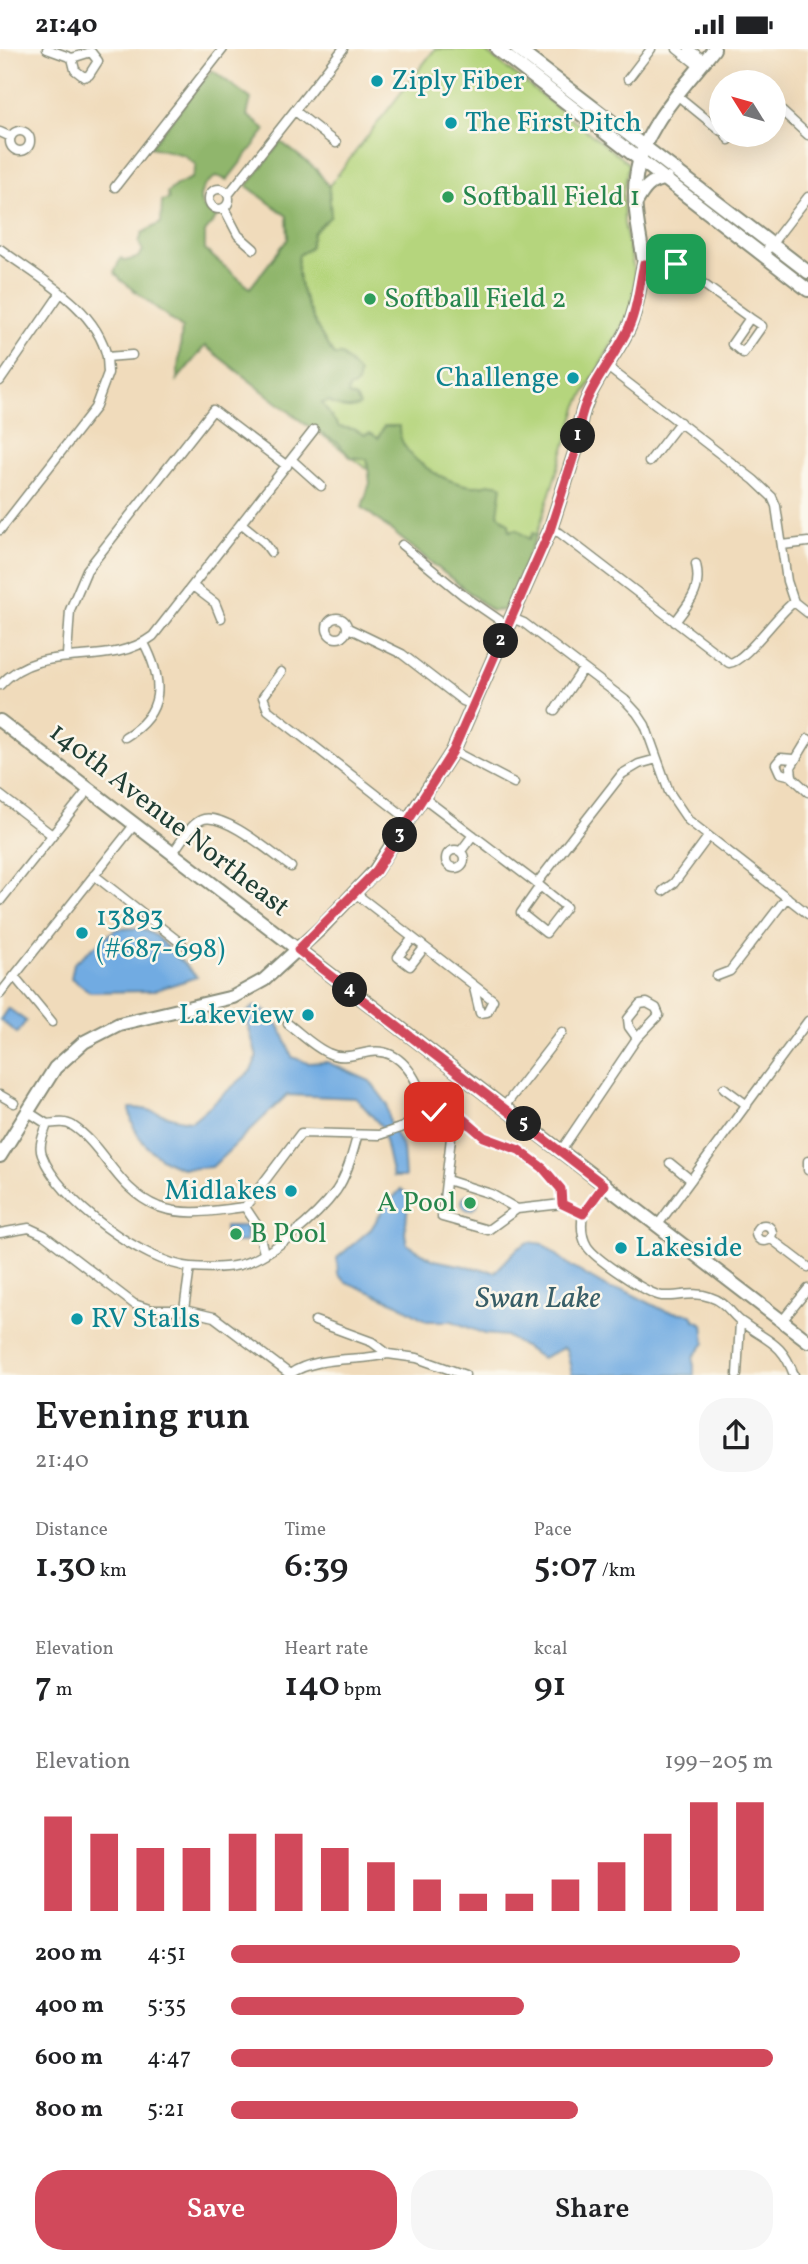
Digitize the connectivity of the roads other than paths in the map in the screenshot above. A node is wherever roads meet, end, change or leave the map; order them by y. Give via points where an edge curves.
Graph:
1 (47, 49) edge
2 (223, 49) edge
3 (343, 49) edge
4 (497, 49) edge
5 (517, 49) edge
6 (651, 49) edge
7 (677, 49) edge
8 (689, 49) edge
9 (714, 49) edge
10 (72, 58) dead end
11 (703, 64) junction
12 (628, 79) dead end
13 (678, 96) junction
14 (295, 111) junction
15 (786, 115) edge
16 (709, 121) edge
17 (0, 132) edge
18 (808, 135) edge
19 (11, 137) dead end
20 (336, 143) dead end
21 (642, 152) junction
22 (667, 179) junction
23 (115, 187) dead end
24 (228, 195) junction
25 (808, 197) edge
26 (636, 204) junction
27 (224, 208) junction
28 (772, 244) junction
29 (0, 249) edge
30 (254, 249) dead end
31 (763, 255) junction
32 (644, 264) junction
33 (808, 272) edge
34 (808, 290) edge
35 (60, 294) junction
36 (750, 318) dead end
37 (132, 355) dead end
38 (107, 357) junction
39 (608, 368) junction
40 (0, 381) edge
41 (680, 422) junction
42 (314, 430) dead end
43 (649, 462) dead end
44 (290, 463) junction
45 (321, 486) dead end
46 (242, 524) junction
47 (1, 526) edge
48 (550, 530) junction
49 (808, 542) edge
50 (402, 545) dead end
51 (782, 545) junction
52 (271, 552) dead end
53 (696, 564) dead end
54 (194, 587) junction
55 (794, 602) junction
56 (808, 613) edge
57 (221, 618) dead end
58 (510, 622) junction
59 (675, 622) junction
60 (348, 628) dead end
61 (144, 643) junction
62 (67, 655) junction
63 (583, 669) junction
64 (281, 672) dead end
65 (0, 685) edge
66 (473, 705) junction
67 (555, 710) dead end
68 (0, 721) edge
69 (125, 737) dead end
70 (808, 739) edge
71 (453, 751) junction
72 (657, 759) junction
73 (792, 767) junction
74 (514, 783) dead end
75 (89, 789) junction
76 (808, 792) edge
77 (0, 795) edge
78 (424, 798) junction
79 (409, 820) junction
80 (135, 824) junction
81 (52, 835) junction
82 (472, 835) junction
83 (708, 838) junction
84 (461, 851) dead end
85 (173, 853) junction
86 (291, 867) dead end
87 (94, 875) junction
88 (539, 885) junction
89 (663, 891) dead end
90 (355, 893) junction
91 (787, 897) junction
92 (0, 901) edge
93 (808, 914) edge
94 (412, 939) junction
95 (182, 944) dead end
96 (424, 948) junction
97 (298, 950) junction
98 (14, 976) junction
99 (717, 977) dead end
100 (474, 988) dead end
101 (244, 989) junction
102 (0, 994) edge
103 (808, 1021) edge
104 (51, 1022) dead end
105 (288, 1024) dead end
106 (562, 1032) dead end
107 (638, 1038) dead end
108 (724, 1088) dead end
109 (0, 1095) edge
110 (14, 1103) dead end
111 (747, 1105) junction
112 (503, 1108) junction
113 (454, 1111) junction
114 (428, 1112) junction
115 (33, 1115) dead end
116 (47, 1124) junction
117 (358, 1137) junction
118 (0, 1142) edge
119 (560, 1152) junction
120 (0, 1156) edge
121 (808, 1161) edge
122 (670, 1163) dead end
123 (808, 1170) edge
124 (447, 1180) junction
125 (691, 1180) junction
126 (604, 1185) junction
127 (562, 1204) junction
128 (245, 1207) junction
129 (517, 1209) junction
130 (583, 1214) junction
131 (657, 1226) junction
132 (0, 1233) edge
133 (770, 1238) dead end
134 (264, 1253) junction
135 (190, 1267) junction
136 (808, 1267) edge
137 (808, 1289) edge
138 (184, 1310) junction
139 (315, 1321) dead end
140 (782, 1321) junction
141 (740, 1322) junction
142 (808, 1341) edge
143 (388, 1355) junction
144 (291, 1375) edge
145 (465, 1375) edge
146 (737, 1375) edge
147 (794, 1375) edge

1 - 10 street
2 - 23 street
3 - 14 street
4 - 21 main road
5 - 21 main road
6 - 12 street
7 - 11 street
8 - 11 street
9 - 11 main road
11 - 13 main road
13 - 16 street
13 - 21 main road via 653,128
14 - 20 street
14 - 24 street
15 - 18 street
17 - 19 street
21 - 22 main road
21 - 26 main road
21 - 28 main road
22 - 26 main road via 653,181
22 - 31 main road
24 - 27 street
24 - 27 street via 219,188 209,197 211,206
25 - 28 street
26 - 32 main road
27 - 30 street via 238,235
28 - 31 street
28 - 33 main road
29 - 35 street
31 - 34 main road
32 - 36 street via 676,264
32 - 39 main road via 644,305 636,328
35 - 38 street via 91,322
35 - 40 street
37 - 38 street
38 - 47 street via 108,373 95,408
39 - 41 street
39 - 48 main road
41 - 43 street
41 - 51 street via 772,497
42 - 44 street
44 - 45 street
44 - 46 street
44 - 62 street via 213,410 87,570 70,610
46 - 52 street
46 - 54 street
48 - 58 main road
48 - 59 street via 560,533
49 - 51 street
50 - 58 street via 463,595
51 - 55 street
53 - 59 street via 695,596
54 - 57 street via 215,603
54 - 61 street via 163,627
55 - 56 street
55 - 59 street via 734,663 723,660
58 - 63 street via 524,623
58 - 66 main road
60 - 66 street via 402,654
61 - 62 street via 111,653
61 - 69 street via 156,666 158,691 148,718
62 - 65 street via 24,665
63 - 67 street
63 - 72 street via 637,713
64 - 79 street via 263,697 268,710
66 - 71 main road
68 - 75 main road, 140th Avenue Northeast
70 - 73 street
71 - 74 street
71 - 78 main road
72 - 83 street via 675,804
72 - 88 street via 622,774
73 - 73 street via 781,758 776,765 780,773
73 - 76 street
75 - 80 main road, 140th Avenue Northeast
75 - 81 street
77 - 81 street
78 - 79 main road
78 - 82 street
79 - 90 main road via 376,871
80 - 85 main road, 140th Avenue Northeast
80 - 87 street
81 - 92 street
82 - 84 street
82 - 88 street
83 - 89 street
83 - 91 street
85 - 86 street via 204,818 239,830
85 - 97 main road, 140th Avenue Northeast
87 - 95 street
87 - 98 street
88 - 88 street via 566,907 546,933 521,913
90 - 94 street
90 - 97 main road
91 - 93 street
91 - 99 street via 730,971
94 - 96 street
94 - 96 street via 398,957 410,966
96 - 100 street
97 - 101 main road via 264,980
97 - 112 main road, 140th Avenue Northeast
98 - 102 street
98 - 104 street
101 - 118 main road via 139,1011 88,1031 43,1072
101 - 120 main road via 233,997 119,1024 84,1042 55,1068
103 - 111 street
105 - 114 street via 328,1053 346,1057 392,1053 422,1090
106 - 112 street
107 - 119 street
108 - 111 street
109 - 110 street
111 - 125 street
112 - 119 main road, 140th Avenue Northeast
113 - 114 street
113 - 124 street
113 - 127 street via 484,1137 519,1150 543,1168 561,1189
114 - 117 street via 379,1135
115 - 116 street
116 - 128 street via 72,1126 116,1177 158,1206 188,1212
116 - 135 street via 41,1154 75,1202 139,1248
117 - 128 street via 301,1133
117 - 134 street via 342,1181 296,1231
119 - 126 main road, 140th Avenue Northeast
121 - 123 street
122 - 125 street
124 - 129 street via 491,1194
124 - 129 street via 442,1217 488,1230
125 - 131 street
126 - 130 street
126 - 131 main road, 140th Avenue Northeast
127 - 129 street
127 - 130 street
128 - 134 street via 257,1225
130 - 141 street via 583,1237 594,1254 653,1293 709,1296 721,1301
131 - 140 main road, 140th Avenue Northeast
132 - 138 street via 29,1228 134,1304 152,1310
133 - 136 street
134 - 135 street via 238,1265
135 - 138 street
137 - 140 street
138 - 144 street via 214,1317
139 - 143 street via 372,1342
140 - 142 main road, 140th Avenue Northeast
141 - 146 street
141 - 147 street via 781,1349
143 - 144 street via 318,1363 299,1367
143 - 145 street via 417,1358

